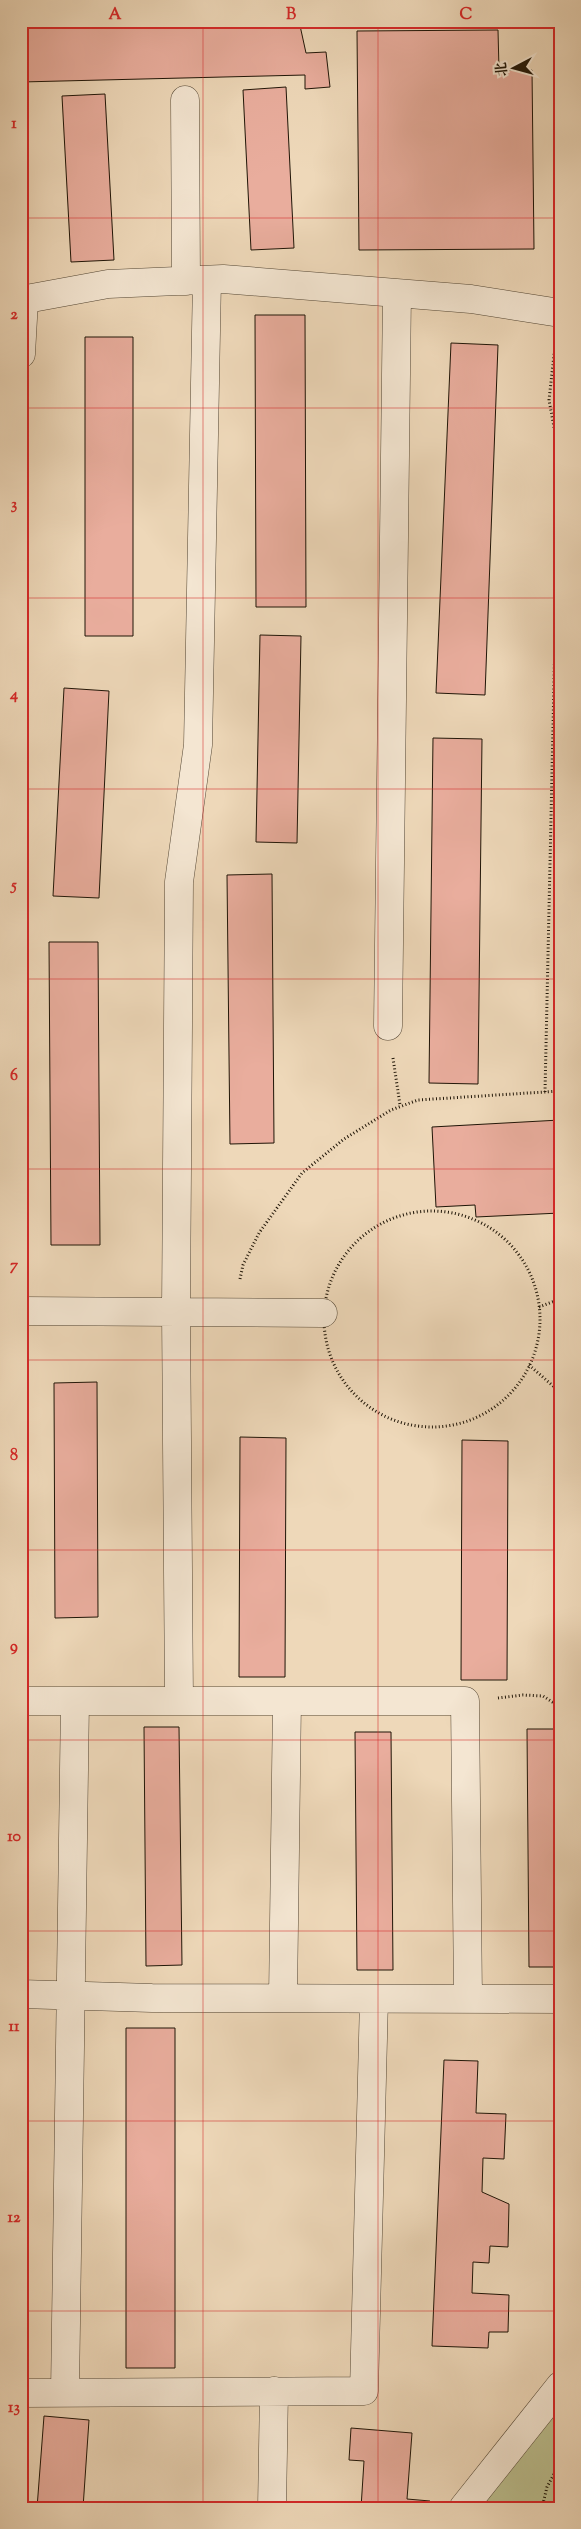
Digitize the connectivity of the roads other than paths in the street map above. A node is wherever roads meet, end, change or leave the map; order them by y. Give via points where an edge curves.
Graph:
1 (185, 100) dead end
2 (196, 280) junction
3 (397, 293) junction
4 (22, 300) edge
5 (559, 313) edge
6 (21, 354) edge
7 (388, 1026) road end
8 (21, 1311) edge
9 (176, 1311) junction
10 (323, 1313) road end
11 (21, 1701) edge
12 (75, 1701) junction
13 (178, 1701) junction
14 (288, 1701) junction
15 (21, 1994) edge
16 (71, 1996) junction
17 (283, 1998) junction
18 (374, 1999) junction
19 (468, 1999) junction
20 (560, 1999) edge
21 (560, 2386) edge
22 (274, 2391) junction
23 (65, 2392) junction
24 (21, 2393) edge
25 (272, 2508) edge
26 (463, 2508) edge

1 - 2 lane
2 - 3 lane
2 - 4 lane via 108,284
2 - 9 lane via 198,745 179,882
3 - 5 lane via 471,298
3 - 7 lane
4 - 6 lane
8 - 9 lane
9 - 10 lane
9 - 13 lane
11 - 12 lane
12 - 13 lane
12 - 16 lane
13 - 14 lane
14 - 17 lane
14 - 19 lane via 465,1701
15 - 16 lane
16 - 17 lane
16 - 23 lane
17 - 18 lane
18 - 19 lane
18 - 22 lane via 364,2391
19 - 20 lane
21 - 26 lane
22 - 23 lane
22 - 25 lane
23 - 24 lane

